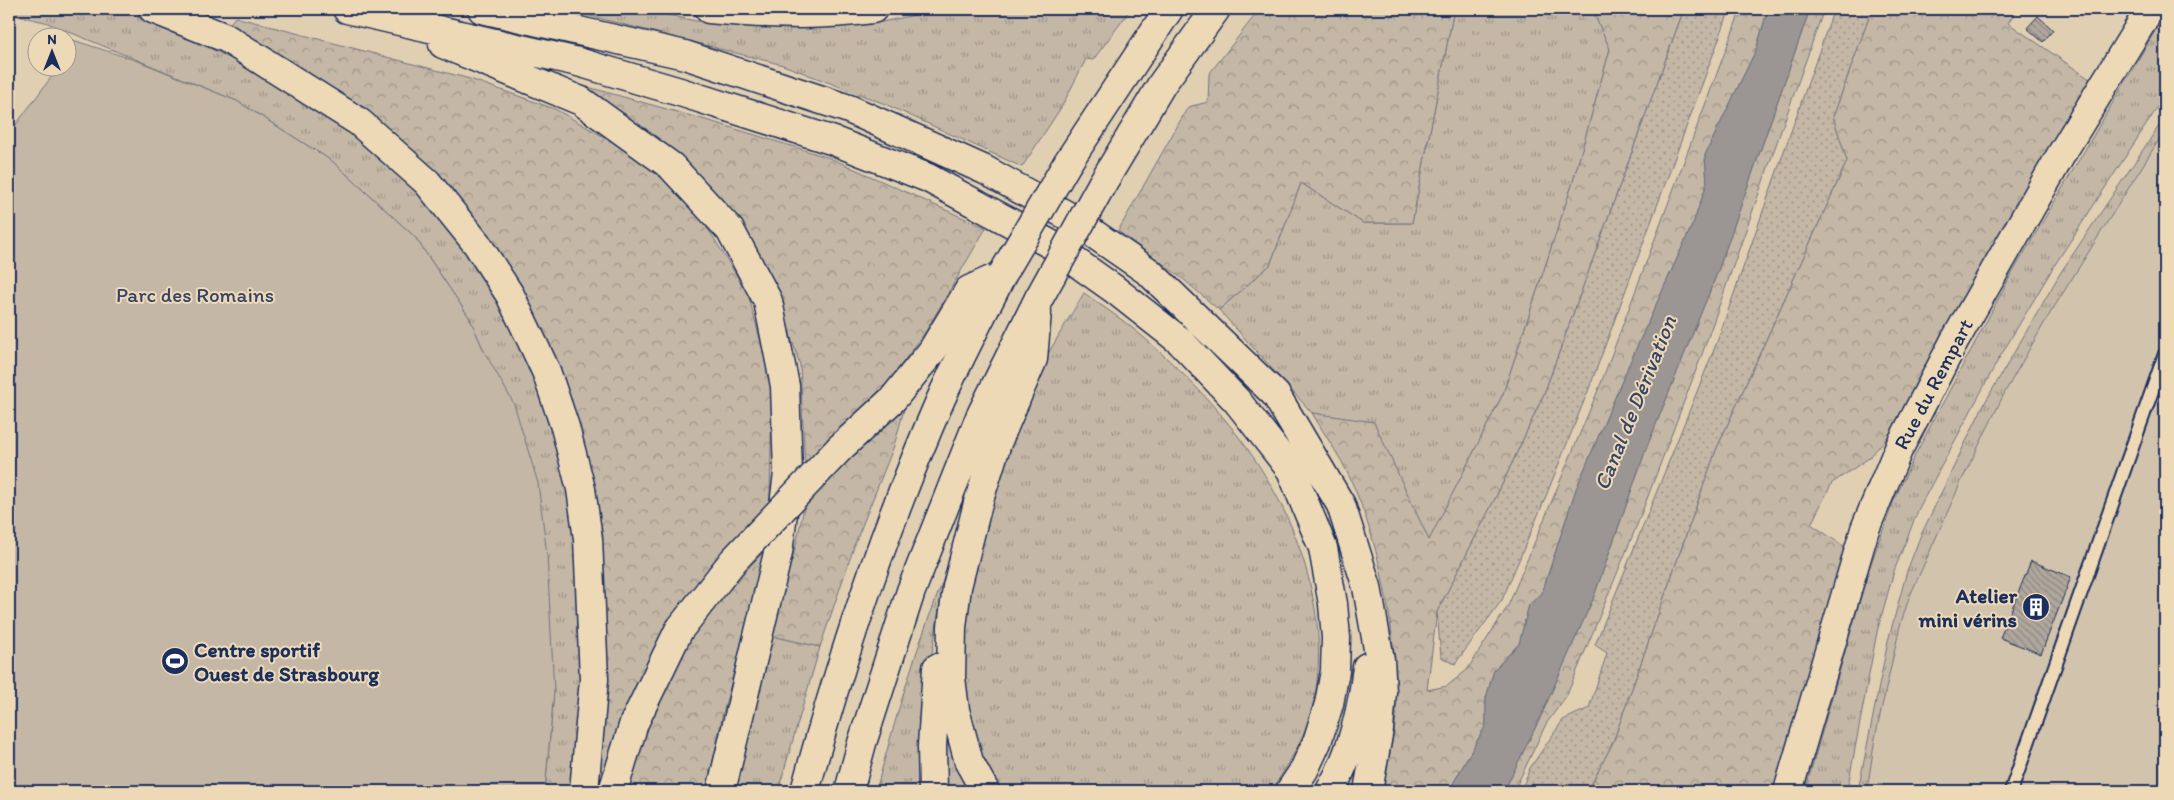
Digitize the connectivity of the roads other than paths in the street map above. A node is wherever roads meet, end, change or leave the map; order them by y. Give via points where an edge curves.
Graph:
1 (153, 9) edge
2 (482, 9) edge
3 (709, 9) edge
4 (873, 9) edge
5 (1169, 9) edge
6 (1216, 9) edge
7 (2150, 9) edge
8 (356, 11) edge
9 (1002, 275) junction
10 (1039, 298) junction
11 (2165, 354) edge
12 (1372, 620) junction
13 (952, 627) junction
14 (584, 791) edge
15 (613, 791) edge
16 (721, 791) edge
17 (805, 791) edge
18 (850, 791) edge
19 (934, 791) edge
20 (985, 791) edge
21 (1290, 791) edge
22 (1330, 791) edge
23 (1368, 791) edge
24 (1788, 791) edge
25 (2011, 791) edge

1 - 14 main road via 226,38 359,122 426,182 478,244 510,295 546,371 565,426 588,539 594,678
2 - 12 main road via 685,55 849,108 985,170 1068,216 1149,272 1276,395 1341,504 1367,587
3 - 4 main road via 756,13
5 - 9 main road, bridge via 1068,162
6 - 10 main road, bridge via 1162,84
7 - 24 main road, Rue du Rempart via 2062,153 1954,342 1898,450 1865,530
8 - 16 main road via 581,101 671,166 730,230 768,301 785,386 788,473 778,553
8 - 21 main road via 578,62 834,140 928,178 1052,246 1114,288 1180,341 1237,401 1291,470 1323,548 1333,604 1335,671 1317,742
9 - 15 main road, bridge via 969,290 932,351 893,399 840,448 734,561 680,630 634,723
9 - 17 main road via 940,401 868,582
10 - 13 main road via 1033,358 997,443 978,503 957,587
10 - 18 main road via 980,417 911,591 862,743
11 - 25 lane
12 - 22 main road via 1361,708 1352,744
12 - 23 main road via 1382,692 1380,729
13 - 19 main road via 937,664 932,746
13 - 20 main road via 951,678 955,710 969,762

